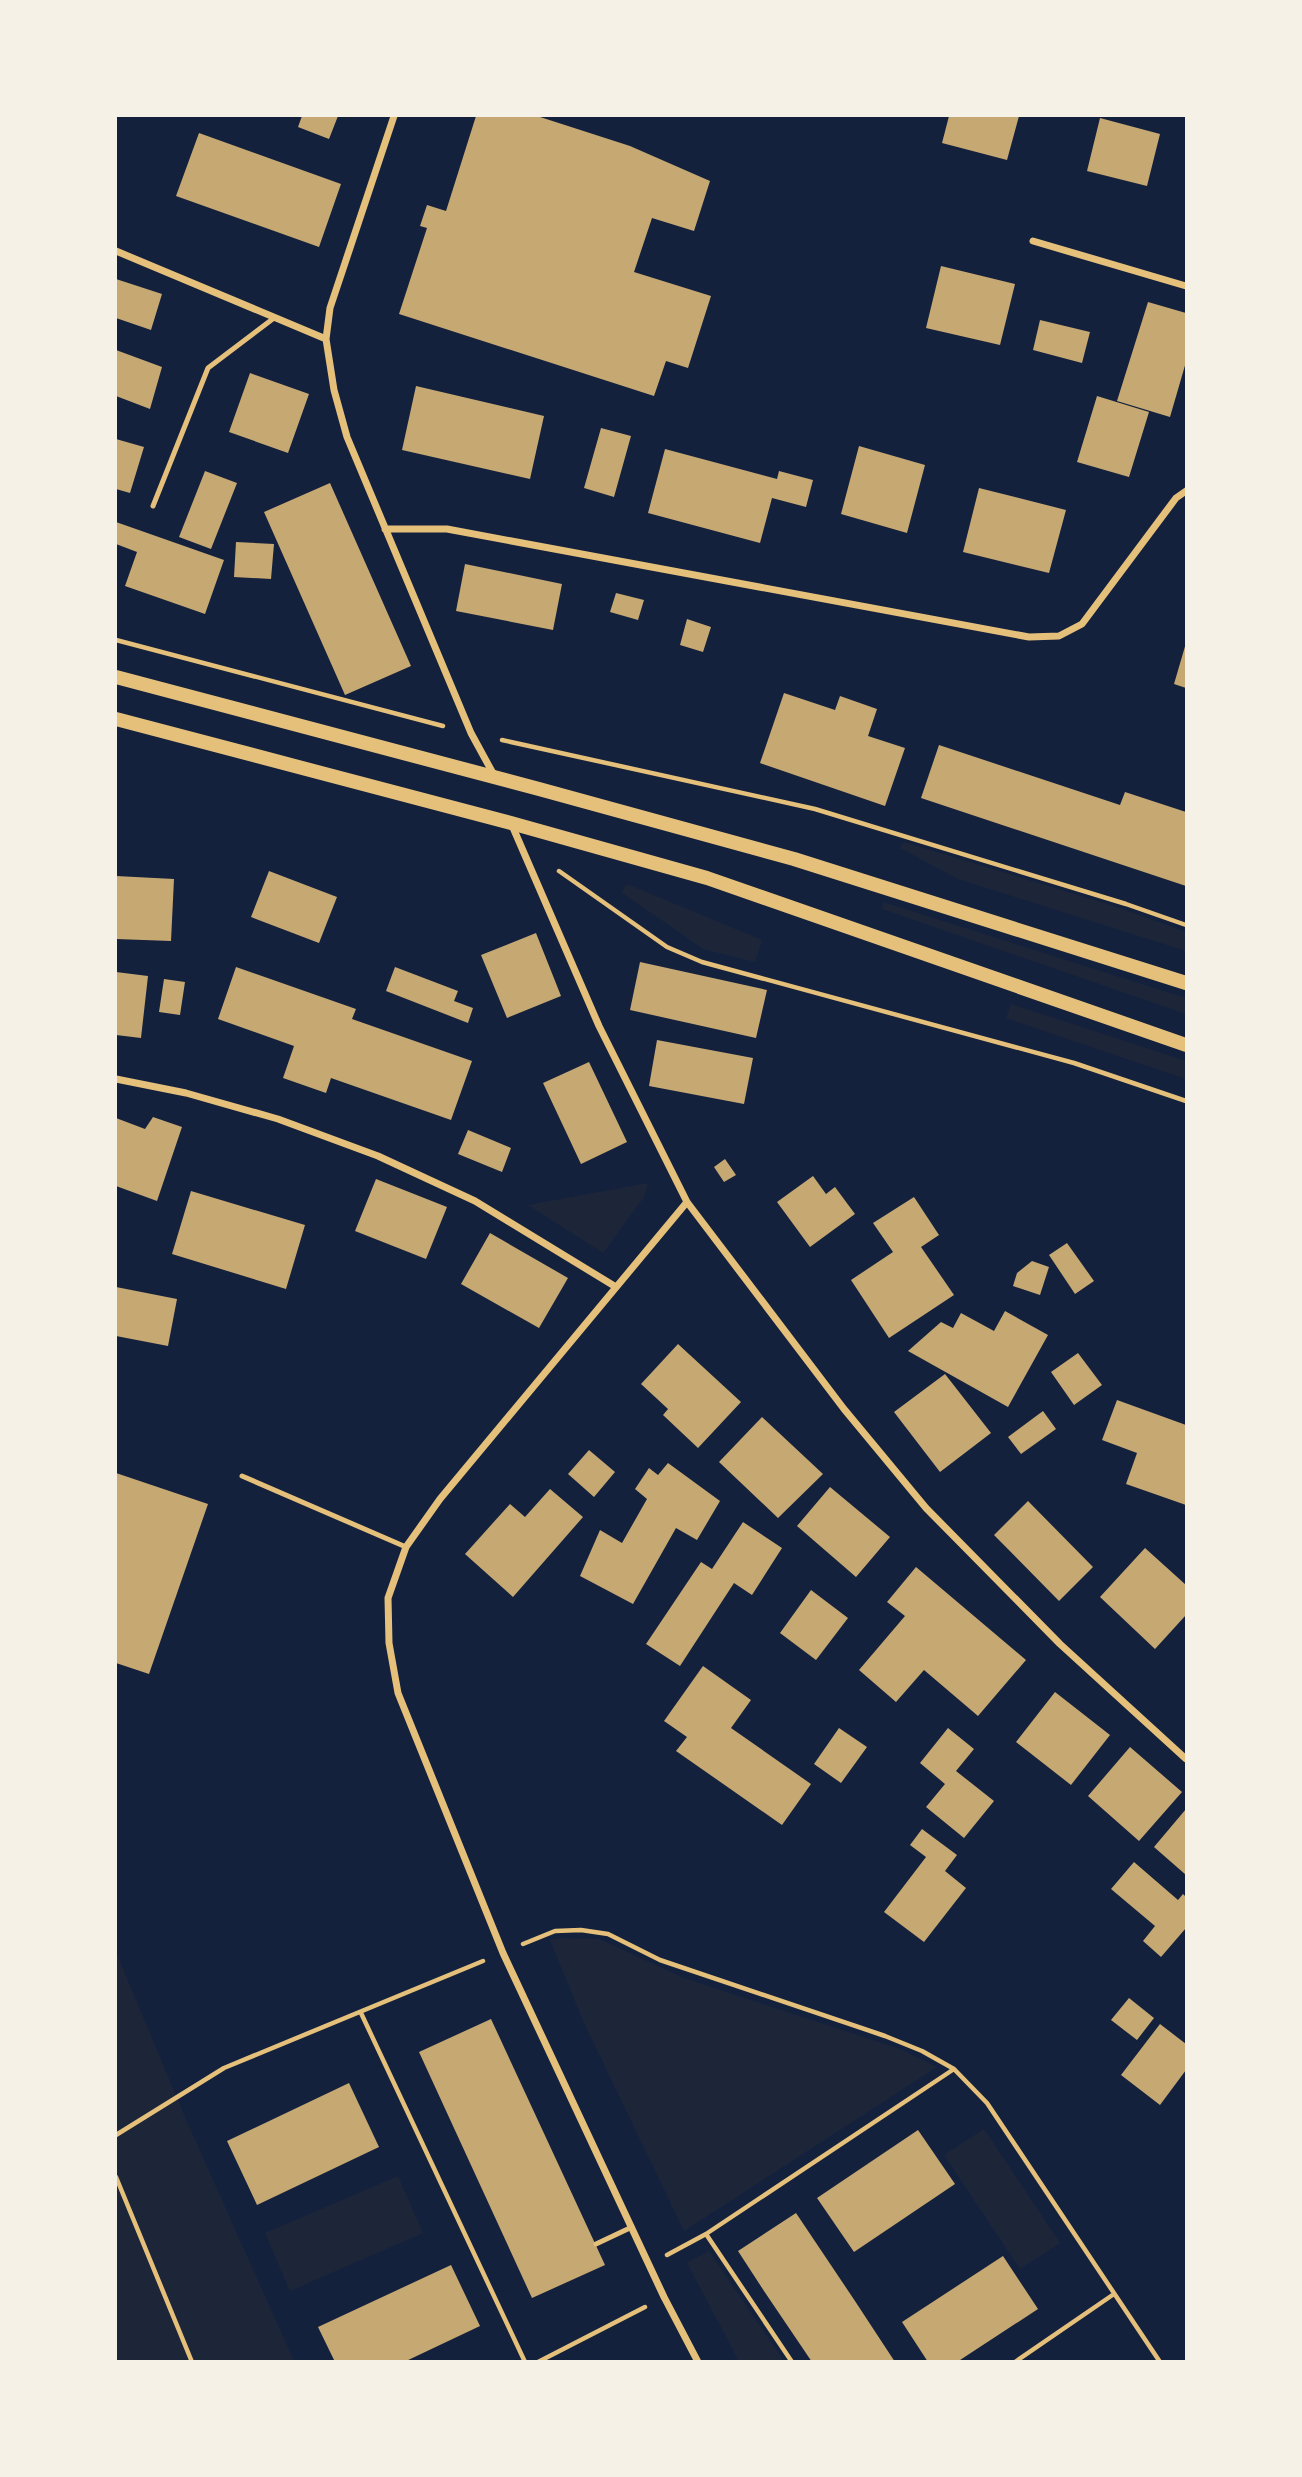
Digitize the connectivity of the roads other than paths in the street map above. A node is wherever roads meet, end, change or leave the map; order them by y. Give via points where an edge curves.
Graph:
1 (394, 116) edge
2 (1033, 241) dead end
3 (116, 251) edge
4 (1186, 286) edge
5 (274, 318) junction
6 (326, 339) junction
7 (1186, 491) edge
8 (153, 506) dead end
9 (385, 530) junction
10 (116, 677) edge
11 (116, 719) edge
12 (495, 777) junction
13 (511, 822) junction
14 (1186, 983) edge
15 (1186, 1045) edge
16 (116, 1079) edge
17 (687, 1202) junction
18 (616, 1287) junction
19 (243, 1476) dead end
20 (406, 1547) junction
21 (1186, 1759) edge
22 (632, 2227) junction
23 (596, 2244) dead end
24 (698, 2361) edge

1 - 6 street via 330,308
2 - 4 street
3 - 5 street
5 - 6 street
5 - 8 lane via 208,368
6 - 9 street via 347,437
7 - 9 street via 1176,498 1082,624 1059,636 1030,637 447,529
9 - 12 street via 471,733
10 - 12 main road
11 - 13 main road
12 - 14 main road via 794,859
13 - 15 main road via 707,878
13 - 17 street via 599,1026
16 - 18 street via 278,1119 378,1156 475,1201
17 - 18 street
17 - 21 street via 844,1409 926,1508 1060,1644
18 - 20 street via 440,1499
19 - 20 lane
20 - 22 street via 388,1598 389,1643 398,1693 503,1953
22 - 23 lane
22 - 24 street

